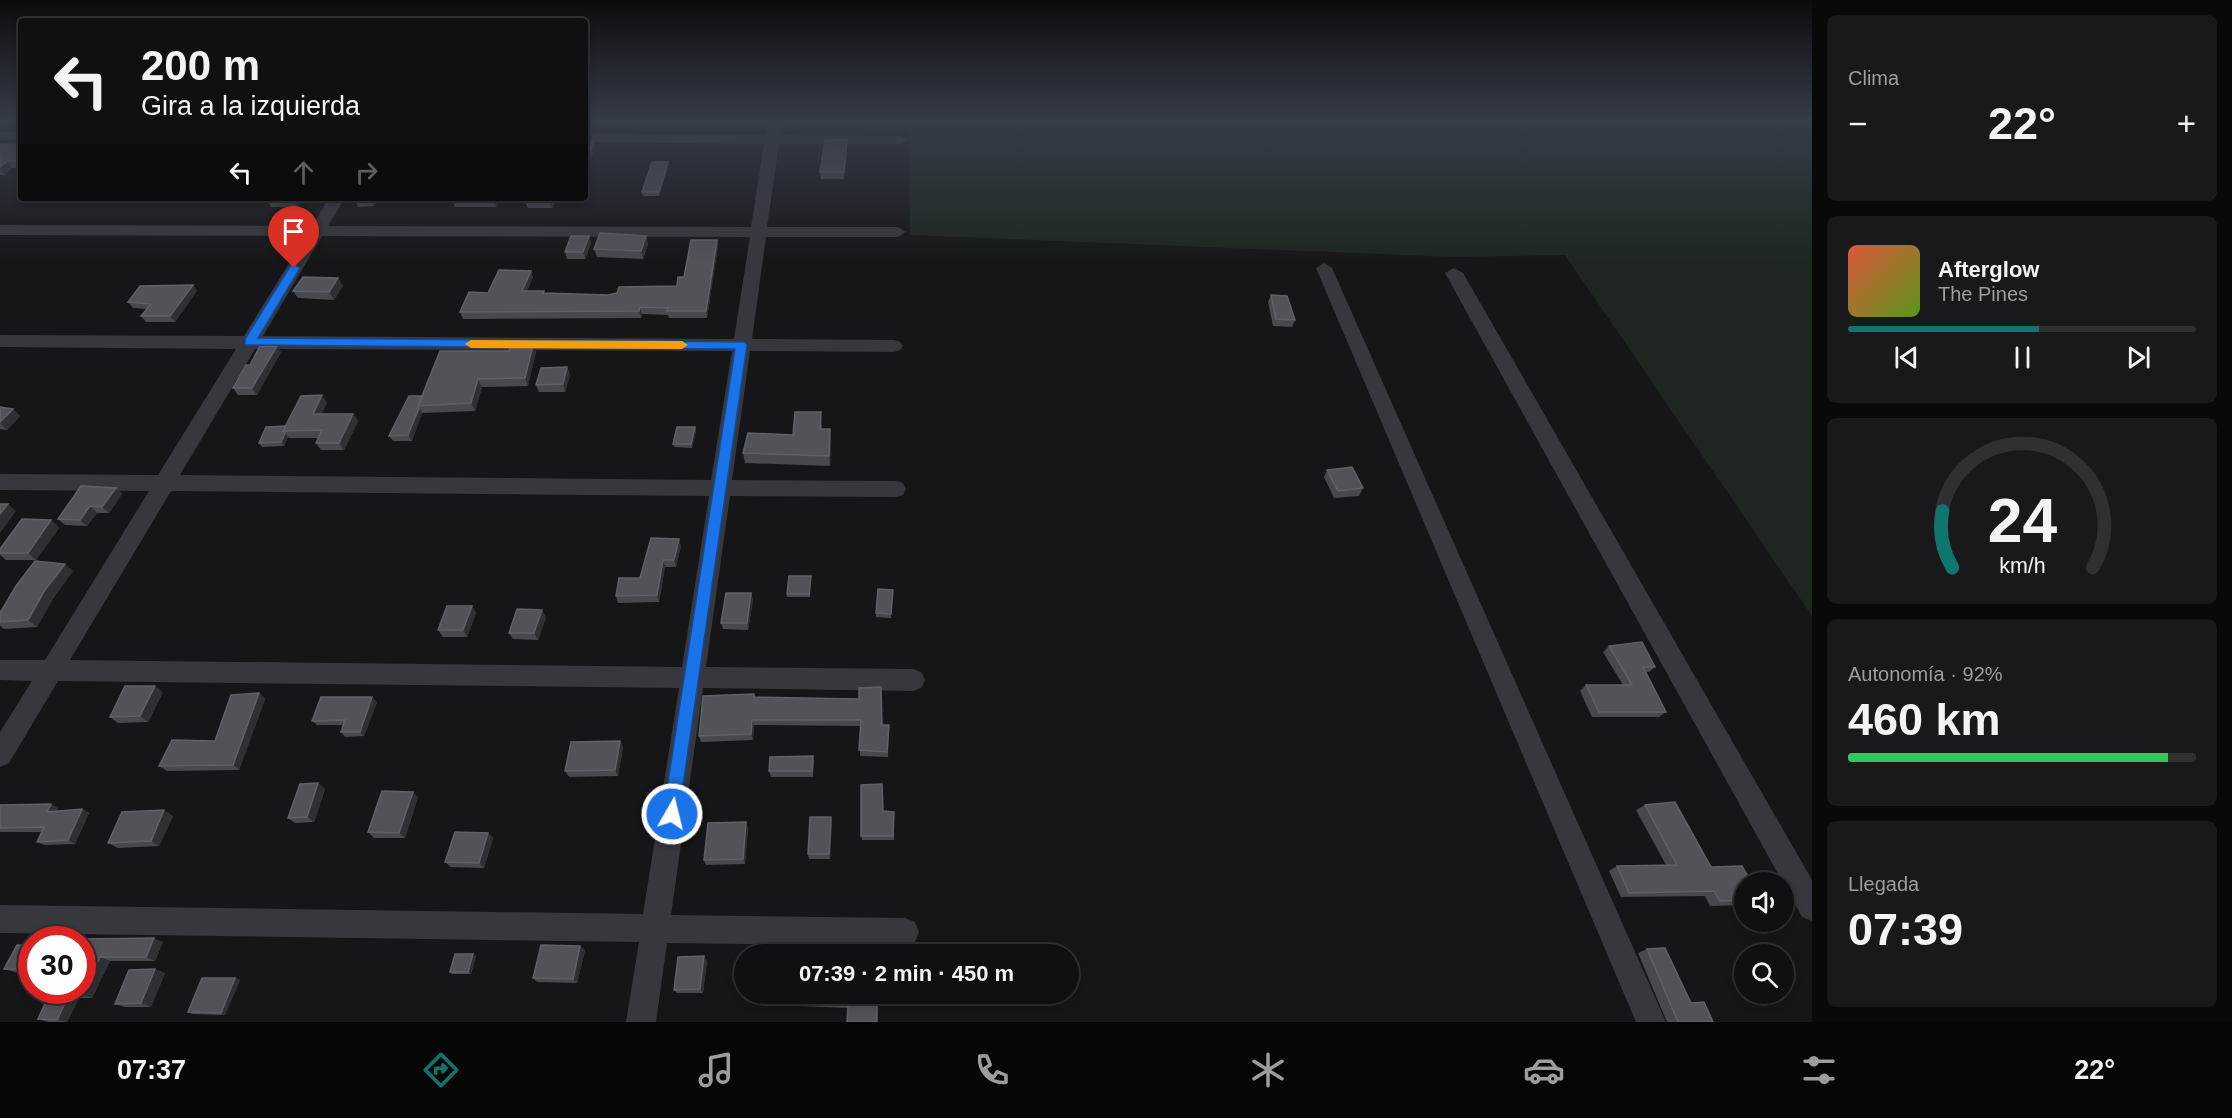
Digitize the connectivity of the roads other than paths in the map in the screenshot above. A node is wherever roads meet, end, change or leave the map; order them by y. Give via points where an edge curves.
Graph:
1 (767, 169) edge
2 (334, 201) edge
3 (0, 230) edge
4 (317, 231) junction
5 (758, 232) junction
6 (898, 232) dead end
7 (1324, 268) dead end
8 (1454, 273) dead end
9 (0, 341) edge
10 (249, 342) junction
11 (741, 345) junction
12 (894, 346) dead end
13 (0, 482) edge
14 (164, 483) junction
15 (720, 488) junction
16 (896, 489) dead end
17 (0, 669) edge
18 (51, 670) junction
19 (692, 678) junction
20 (913, 680) dead end
21 (0, 755) edge
22 (1812, 907) edge
23 (0, 919) edge
24 (655, 928) junction
25 (905, 932) dead end
26 (641, 1022) edge
27 (1652, 1022) edge

1 - 5 street
2 - 4 street
3 - 4 street
4 - 5 street
4 - 10 street
5 - 6 street
5 - 11 street
7 - 27 street
8 - 22 street
9 - 10 street
10 - 11 street
10 - 14 street
11 - 12 street
11 - 15 street
13 - 14 street
14 - 15 street
14 - 18 street
15 - 16 street
15 - 19 street
17 - 18 street
18 - 19 street
18 - 21 street
19 - 20 street
19 - 24 street
23 - 24 street
24 - 25 street
24 - 26 street

